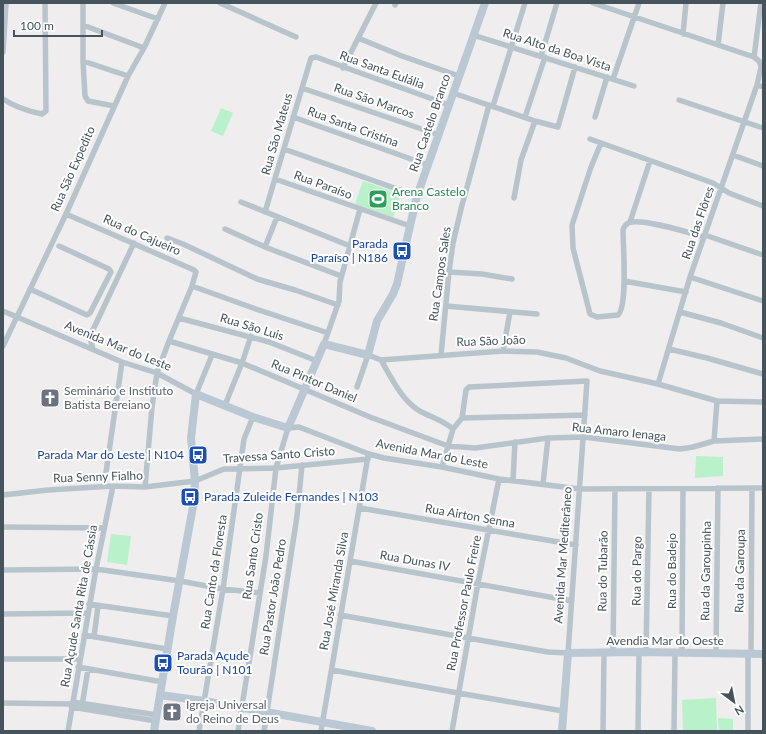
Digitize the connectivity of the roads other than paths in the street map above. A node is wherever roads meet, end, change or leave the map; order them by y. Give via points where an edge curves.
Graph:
1 (6, 3) edge
2 (45, 3) edge
3 (83, 3) edge
4 (113, 3) edge
5 (165, 3) edge
6 (220, 3) edge
7 (376, 3) edge
8 (485, 3) edge
9 (525, 3) edge
10 (557, 3) edge
11 (593, 3) edge
12 (638, 3) edge
13 (686, 3) edge
14 (723, 3) edge
15 (760, 3) edge
16 (634, 17) junction
17 (158, 19) junction
18 (83, 25) junction
19 (683, 34) junction
20 (473, 36) junction
21 (296, 37) dead end
22 (358, 38) junction
23 (718, 45) junction
24 (144, 48) junction
25 (512, 48) junction
26 (3, 52) edge
27 (543, 57) junction
28 (754, 58) junction
29 (83, 61) junction
30 (309, 61) joint
31 (575, 67) junction
32 (343, 68) junction
33 (128, 76) junction
34 (459, 76) junction
35 (606, 77) junction
36 (614, 79) junction
37 (757, 85) junction
38 (634, 86) dead end
39 (763, 87) edge
40 (302, 88) junction
41 (453, 93) junction
42 (3, 99) edge
43 (679, 100) dead end
44 (449, 105) junction
45 (491, 105) junction
46 (114, 106) junction
47 (293, 117) junction
48 (525, 117) junction
49 (595, 117) dead end
50 (535, 121) junction
51 (745, 122) junction
52 (763, 128) edge
53 (438, 135) junction
54 (590, 139) dead end
55 (601, 143) junction
56 (284, 149) junction
57 (733, 155) junction
58 (650, 161) junction
59 (428, 165) junction
60 (763, 166) edge
61 (275, 179) junction
62 (722, 188) junction
63 (417, 196) junction
64 (514, 198) dead end
65 (241, 202) dead end
66 (763, 206) edge
67 (360, 209) junction
68 (265, 212) junction
69 (66, 214) junction
70 (277, 217) junction
71 (630, 222) junction
72 (410, 226) junction
73 (225, 229) dead end
74 (704, 236) junction
75 (167, 238) dead end
76 (134, 243) junction
77 (59, 246) dead end
78 (350, 246) junction
79 (265, 247) junction
80 (763, 255) edge
81 (449, 272) junction
82 (341, 276) junction
83 (690, 277) junction
84 (512, 279) dead end
85 (624, 281) junction
86 (192, 286) junction
87 (30, 288) junction
88 (686, 292) junction
89 (763, 301) edge
90 (338, 305) junction
91 (446, 306) junction
92 (3, 311) edge
93 (510, 312) junction
94 (680, 312) junction
95 (537, 314) dead end
96 (17, 317) junction
97 (179, 318) junction
98 (328, 332) junction
99 (251, 336) junction
100 (763, 338) edge
101 (169, 340) junction
102 (324, 344) junction
103 (3, 346) edge
104 (93, 349) junction
105 (668, 349) junction
106 (503, 351) junction
107 (212, 355) junction
108 (368, 355) junction
109 (441, 355) junction
110 (381, 360) junction
111 (317, 361) junction
112 (122, 362) junction
113 (242, 363) junction
114 (157, 373) junction
115 (763, 374) edge
116 (658, 384) junction
117 (357, 387) dead end
118 (305, 389) junction
119 (196, 394) junction
120 (717, 401) junction
121 (763, 402) edge
122 (225, 405) junction
123 (585, 415) junction
124 (253, 417) junction
125 (462, 418) junction
126 (288, 428) junction
127 (453, 429) junction
128 (584, 437) junction
129 (548, 438) junction
130 (763, 439) edge
131 (714, 441) junction
132 (515, 442) junction
133 (448, 446) junction
134 (368, 457) junction
135 (302, 465) junction
136 (442, 467) junction
137 (240, 468) junction
138 (276, 468) junction
139 (499, 479) junction
140 (513, 480) junction
141 (195, 481) junction
142 (543, 484) junction
143 (104, 486) junction
144 (113, 486) junction
145 (145, 486) junction
146 (718, 488) junction
147 (752, 488) junction
148 (763, 488) edge
149 (580, 489) junction
150 (615, 489) junction
151 (683, 489) junction
152 (649, 490) junction
153 (3, 495) edge
154 (360, 508) junction
155 (3, 527) edge
156 (104, 528) junction
157 (488, 531) junction
158 (576, 545) junction
159 (350, 561) junction
160 (96, 569) junction
161 (3, 570) edge
162 (180, 581) junction
163 (478, 583) junction
164 (223, 589) junction
165 (260, 593) junction
166 (572, 601) junction
167 (89, 604) junction
168 (98, 606) junction
169 (88, 613) junction
170 (3, 614) edge
171 (340, 615) junction
172 (173, 616) junction
173 (84, 635) junction
174 (94, 637) junction
175 (468, 638) junction
176 (167, 649) junction
177 (604, 652) junction
178 (643, 652) junction
179 (568, 653) junction
180 (613, 653) junction
181 (678, 653) junction
182 (716, 653) junction
183 (749, 654) junction
184 (763, 654) edge
185 (3, 659) edge
186 (80, 659) junction
187 (78, 667) junction
188 (88, 669) junction
189 (332, 670) junction
190 (162, 682) junction
191 (458, 693) junction
192 (160, 695) junction
193 (204, 701) junction
194 (3, 703) edge
195 (71, 704) junction
196 (82, 706) junction
197 (242, 708) junction
198 (563, 711) junction
199 (268, 712) junction
200 (156, 718) junction
201 (322, 722) junction
202 (68, 731) edge
203 (154, 731) edge
204 (199, 731) edge
205 (238, 731) edge
206 (264, 731) edge
207 (321, 731) edge
208 (372, 731) edge
209 (452, 731) edge
210 (562, 731) edge
211 (603, 731) edge
212 (638, 731) edge
213 (674, 731) edge
214 (748, 731) edge

1 - 26 street
2 - 42 street via 46,111 42,114 27,111
3 - 18 street
4 - 17 street
5 - 17 street, Rua São Expedito
6 - 21 street
7 - 22 street
8 - 20 street, Rua Castelo Branco
9 - 25 street, Rua Campos Sales
10 - 27 street
11 - 16 street
12 - 16 street
13 - 19 street
14 - 23 street
15 - 28 street
16 - 19 street
16 - 36 street
17 - 24 street, Rua São Expedito
18 - 24 street
18 - 29 street
19 - 23 street
20 - 25 street, Rua Alto da Boa Vista
20 - 34 street, Rua Castelo Branco
22 - 32 street
22 - 34 street
23 - 28 street
24 - 33 street, Rua São Expedito
25 - 27 street, Rua Alto da Boa Vista
25 - 45 street, Rua Campos Sales
27 - 31 street, Rua Alto da Boa Vista
27 - 48 street
28 - 37 street, Rua das Flôres via 761,64
29 - 33 street
29 - 46 street via 85,96 88,101
30 - 32 street, Rua Santa Eulália via 316,57
30 - 40 street, Rua São Mateus
31 - 35 street, Rua Alto da Boa Vista
31 - 50 street via 558,127
32 - 44 street, Rua Santa Eulália
33 - 46 street, Rua São Expedito
34 - 41 street, Rua Castelo Branco
35 - 36 street, Rua Alto da Boa Vista
35 - 49 street
36 - 38 street, Rua Alto da Boa Vista
37 - 39 street
37 - 51 street, Rua das Flôres
40 - 47 street, Rua São Mateus
40 - 53 street, Rua São Marcos
41 - 44 street, Rua Castelo Branco
41 - 45 street
43 - 51 street
44 - 53 street, Rua Castelo Branco
45 - 48 street
45 - 81 street, Rua Campos Sales via 462,205
46 - 69 street, Rua São Expedito
47 - 56 street, Rua São Mateus
47 - 59 street, Rua Santa Cristina
48 - 50 street
50 - 64 street via 522,160
51 - 52 street
51 - 57 street, Rua das Flôres
53 - 59 street, Rua Castelo Branco
54 - 55 street
55 - 58 street
55 - 85 street via 572,226 573,248 589,312 593,316 618,315 622,312
56 - 61 street, Rua São Mateus
56 - 63 street
57 - 60 street
57 - 62 street, Rua das Flôres
58 - 62 street
58 - 71 street
59 - 63 street, Rua Castelo Branco
61 - 67 street, Rua Paraíso
61 - 68 street, Rua São Mateus
62 - 66 street
62 - 74 street, Rua das Flôres
63 - 72 street, Rua Castelo Branco
65 - 68 street
67 - 72 street, Rua Paraíso
67 - 78 street
68 - 70 street
69 - 76 street, Rua do Cajueiro
69 - 87 street, Rua São Expedito
70 - 78 street
70 - 79 street
71 - 74 street via 671,227
71 - 85 street via 622,230
72 - 108 street, Rua Castelo Branco via 397,284 377,321
73 - 79 street
74 - 80 street
74 - 83 street, Rua das Flôres
75 - 90 street via 257,280
76 - 86 street, Rua do Cajueiro via 194,270 196,275
76 - 104 street via 92,332 90,338
77 - 87 street via 111,272 90,313 87,315
78 - 82 street
79 - 82 street
81 - 84 street
81 - 91 street, Rua Campos Sales
82 - 90 street
83 - 88 street, Rua das Flôres
83 - 89 street
85 - 88 street
86 - 97 street
86 - 98 street
87 - 96 street, Rua São Expedito
88 - 94 street, Rua das Flôres
90 - 98 street
91 - 93 street
91 - 109 street, Rua Campos Sales
92 - 96 street, Avenida Mar do Leste
93 - 95 street
93 - 106 street
94 - 100 street
94 - 105 street, Rua das Flôres
96 - 103 street, Rua São Expedito
96 - 104 street, Avenida Mar do Leste
97 - 99 street, Rua São Luis
97 - 101 street
98 - 102 street
99 - 111 street, Rua São Luis
99 - 113 street
101 - 107 street, Rua Pintor Daniel
101 - 114 street
102 - 108 street, Rua São João
102 - 111 street, Rua Santo Cristo
104 - 112 street, Avenida Mar do Leste
105 - 115 street
105 - 116 street, Rua das Flôres
106 - 109 street, Rua São João
106 - 116 street, Rua São João via 549,354 600,371
107 - 113 street, Rua Pintor Daniel
107 - 119 street
108 - 110 street, Rua São João
108 - 117 street, Rua Castelo Branco
109 - 110 street, Rua São João
110 - 127 street via 411,404
111 - 118 street, Rua Santo Cristo
112 - 114 street, Avenida Mar do Leste
112 - 143 street
113 - 118 street, Rua Pintor Daniel
113 - 122 street
114 - 119 street, Avenida Mar do Leste
114 - 145 street
116 - 120 street, Rua São João
118 - 126 street, Rua Santo Cristo
118 - 133 street, Rua Pintor Daniel
119 - 122 street, Avenida Mar do Leste
119 - 141 street via 192,438
120 - 121 street, Rua São João
120 - 131 street
122 - 124 street, Avenida Mar do Leste
123 - 125 street
123 - 125 street, Avenida Mar Mediterâneo via 588,381 470,386 466,390
123 - 128 street, Avenida Mar Mediterâneo
124 - 126 street, Avenida Mar do Leste
124 - 137 street, Rua Canto da Floresta via 244,439
125 - 127 street
126 - 134 street, Avenida Mar do Leste via 299,427
126 - 138 street, Rua Santo Cristo
127 - 133 street
128 - 129 street, Rua Amaro Ienaga
128 - 131 street, Rua Amaro Ienaga via 680,449
128 - 149 street, Avenida Mar Mediterâneo
129 - 132 street, Rua Amaro Ienaga
129 - 142 street
130 - 131 street, Rua Amaro Ienaga
132 - 133 street, Rua Amaro Ienaga via 475,448
132 - 140 street
133 - 136 street
134 - 135 street, Travessa Santo Cristo
134 - 136 street, Avenida Mar do Leste
134 - 154 street, Rua José Miranda Silva
135 - 138 street, Travessa Santo Cristo
135 - 199 street, Rua Pastor João Pedro via 297,516
136 - 139 street, Avenida Mar do Leste
137 - 138 street, Travessa Santo Cristo
137 - 141 street, Travessa Santo Cristo via 224,469
137 - 164 street, Rua Canto da Floresta
138 - 165 street, Rua Santo Cristo
139 - 140 street, Avenida Mar do Leste
139 - 157 street, Rua Professor Paulo Freire
140 - 142 street, Avenida Mar do Leste
141 - 145 street, Rua Senny Fialho
141 - 162 street
142 - 149 street, Avenida Mar do Leste
143 - 144 street, Rua Senny Fialho
143 - 153 street, Rua Senny Fialho
144 - 145 street, Rua Senny Fialho
144 - 156 street, Rua Açude Santa Rita de Cássia
146 - 147 street, Avenida Mar do Leste
146 - 151 street, Avenida Mar do Leste
146 - 182 street, Rua da Garoupinha
147 - 148 street, Avenida Mar do Leste
147 - 183 street, Rua da Garoupa
149 - 150 street, Avenida Mar do Leste
149 - 158 street, Avenida Mar Mediterâneo
150 - 152 street, Avenida Mar do Leste
150 - 180 street, Rua do Tubarão
151 - 152 street, Avenida Mar do Leste
151 - 181 street, Rua do Badejo
152 - 178 street, Rua do Pargo
154 - 157 street, Rua Airton Senna
154 - 159 street, Rua José Miranda Silva
155 - 156 street
156 - 160 street, Rua Açude Santa Rita de Cássia
157 - 158 street, Rua Airton Senna
157 - 163 street, Rua Professor Paulo Freire
158 - 166 street, Avenida Mar Mediterâneo
159 - 163 street, Rua Dunas IV
159 - 171 street, Rua José Miranda Silva
160 - 161 street
160 - 162 street
160 - 167 street, Rua Açude Santa Rita de Cássia
162 - 164 street
162 - 172 street
163 - 166 street, Rua Dunas IV
163 - 175 street, Rua Professor Paulo Freire
164 - 165 street
164 - 193 street, Rua Canto da Floresta
165 - 197 street, Rua Santo Cristo
166 - 179 street, Avenida Mar Mediterâneo
167 - 168 street
167 - 169 street, Rua Açude Santa Rita de Cássia
168 - 172 street
168 - 174 street
169 - 170 street
169 - 173 street, Rua Açude Santa Rita de Cássia
171 - 175 street
171 - 189 street, Rua José Miranda Silva
172 - 176 street
173 - 174 street
173 - 186 street, Rua Açude Santa Rita de Cássia
174 - 176 street
175 - 179 street
175 - 191 street, Rua Professor Paulo Freire
176 - 190 street
177 - 179 street, Avendia Mar do Oeste
177 - 180 street, Avendia Mar do Oeste
177 - 211 street
178 - 180 street, Avendia Mar do Oeste
178 - 181 street, Avendia Mar do Oeste
178 - 212 street, Rua do Pargo
179 - 198 street, Avenida Mar Mediterâneo
181 - 182 street, Avendia Mar do Oeste
181 - 213 street, Rua do Badejo
182 - 183 street, Avendia Mar do Oeste
183 - 184 street, Avendia Mar do Oeste
183 - 214 street, Rua da Garoupa
185 - 186 street
186 - 187 street, Rua Açude Santa Rita de Cássia
187 - 188 street
187 - 195 street, Rua Açude Santa Rita de Cássia
188 - 190 street
188 - 196 street
189 - 191 street
189 - 201 street, Rua José Miranda Silva
190 - 192 street
191 - 198 street
191 - 209 street, Rua Professor Paulo Freire
192 - 193 street
192 - 200 street
193 - 197 street
193 - 204 street, Rua Canto da Floresta
194 - 195 street
195 - 196 street
195 - 202 street, Rua Açude Santa Rita de Cássia
196 - 200 street
197 - 199 street
197 - 205 street, Rua Santo Cristo
198 - 210 street, Avenida Mar Mediterâneo
199 - 201 street
199 - 206 street, Rua Pastor João Pedro
200 - 203 street
201 - 207 street, Rua José Miranda Silva
201 - 208 street

